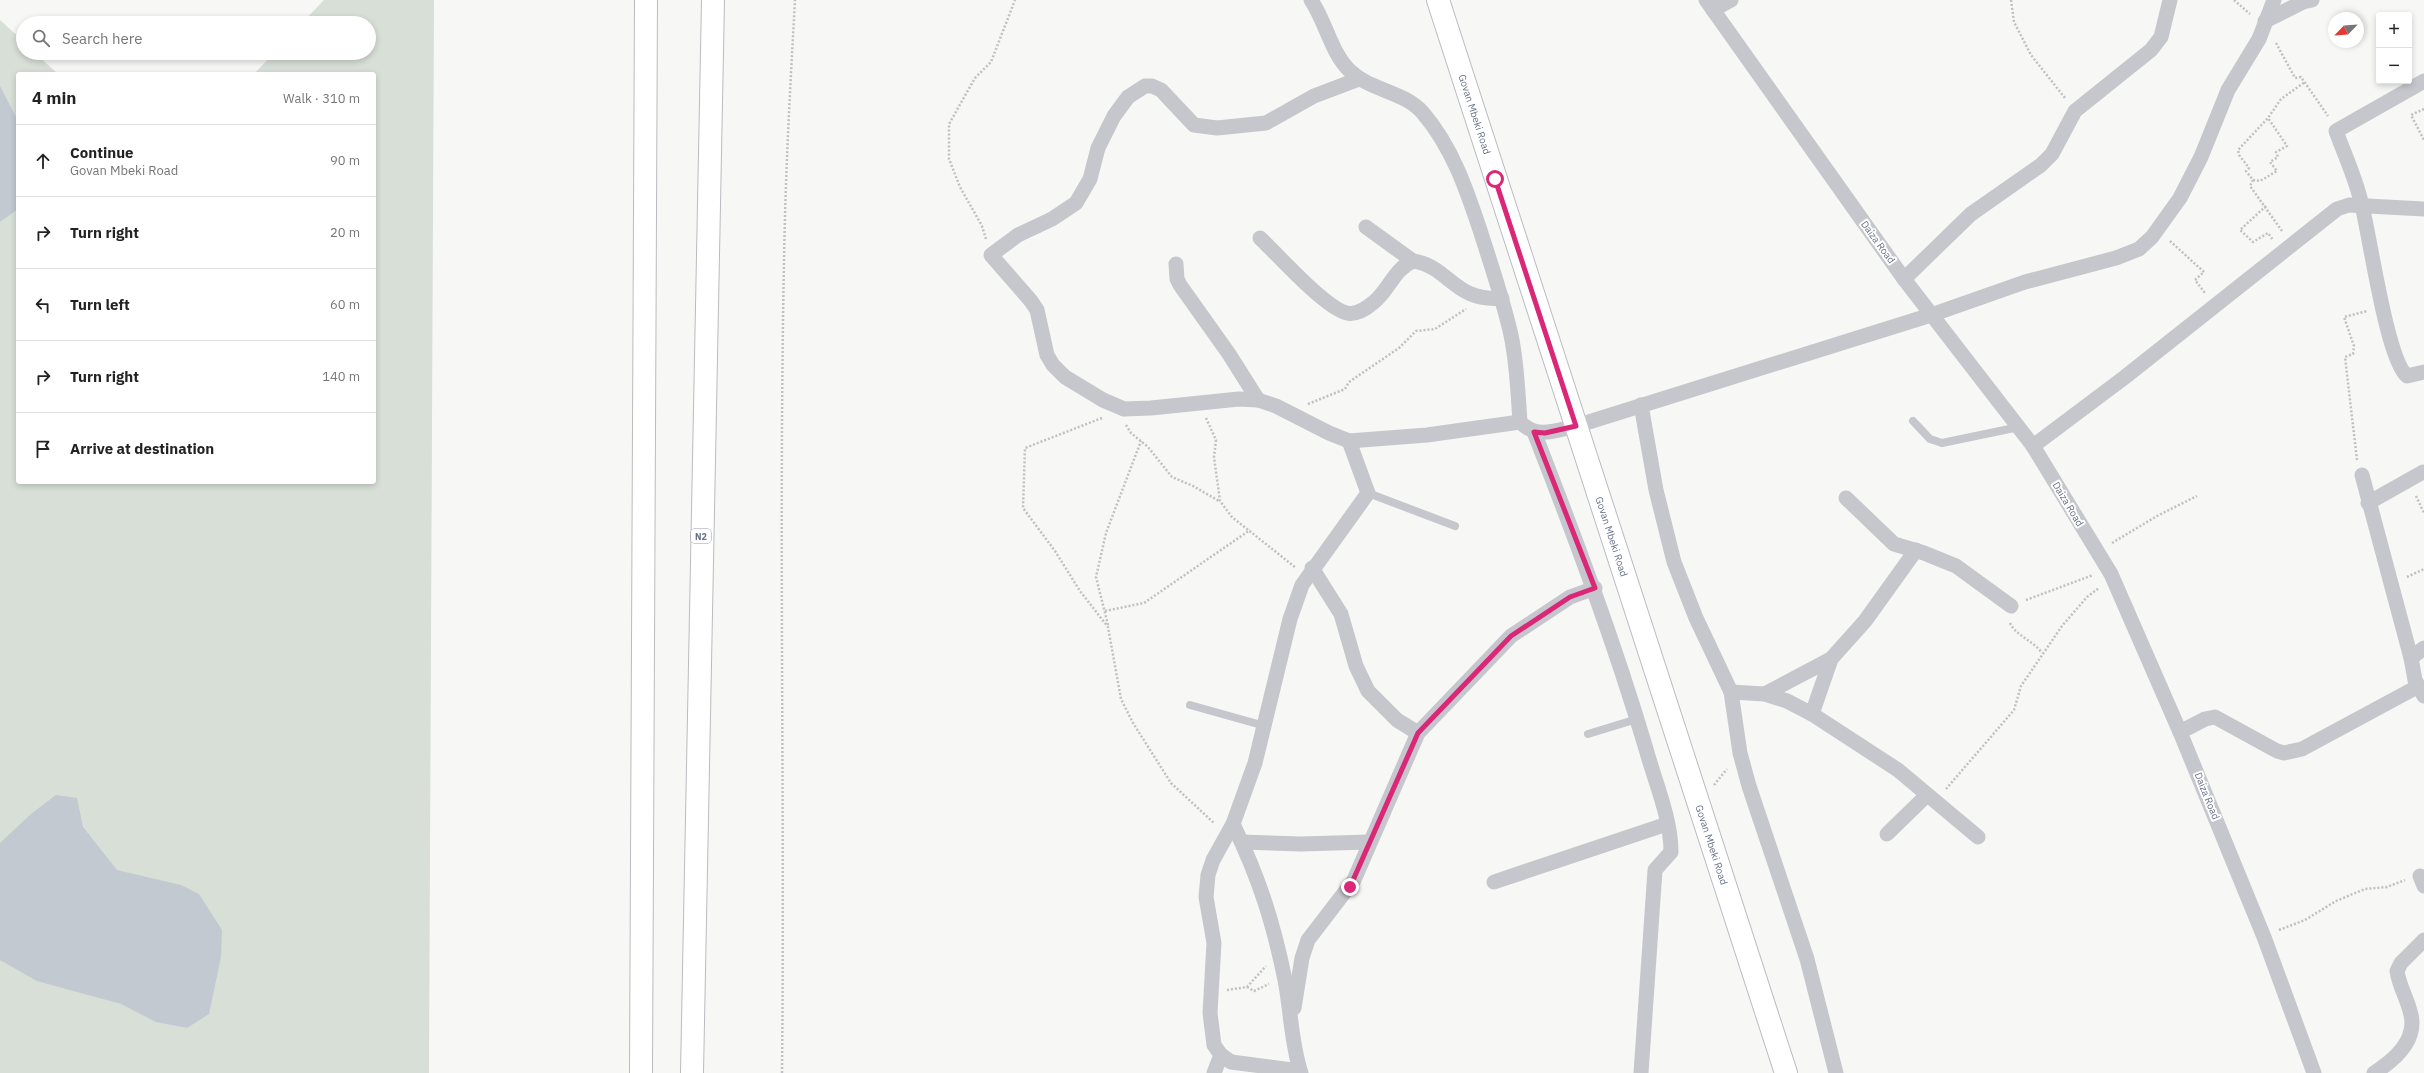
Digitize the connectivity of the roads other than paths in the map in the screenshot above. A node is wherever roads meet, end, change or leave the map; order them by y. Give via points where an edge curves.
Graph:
1 (646, 0) edge
2 (713, 0) edge
3 (1311, 0) edge
4 (1438, 0) edge
5 (1731, 0) edge
6 (2170, 0) edge
7 (2274, 0) edge
8 (2312, 0) edge
9 (1710, 5) edge
10 (2265, 21) junction
11 (1359, 79) junction
12 (2424, 81) edge
13 (2362, 205) junction
14 (2423, 208) edge
15 (1366, 227) dead end
16 (1260, 238) dead end
17 (1413, 261) junction
18 (1176, 264) dead end
19 (1904, 279) junction
20 (1495, 299) junction
21 (1931, 315) junction
22 (2424, 372) edge
23 (1258, 400) junction
24 (1641, 405) junction
25 (1913, 420) dead end
26 (1520, 422) junction
27 (1576, 426) junction
28 (2019, 427) junction
29 (1534, 432) junction
30 (1349, 441) junction
31 (2033, 446) junction
32 (2423, 472) edge
33 (2362, 475) road end
34 (1368, 493) junction
35 (1846, 498) dead end
36 (2368, 503) junction
37 (1455, 526) dead end
38 (1916, 550) junction
39 (1309, 573) junction
40 (1595, 588) junction
41 (2011, 606) road end
42 (2424, 648) edge
43 (2411, 658) junction
44 (1831, 659) junction
45 (1731, 692) junction
46 (2421, 692) edge
47 (1765, 694) junction
48 (1190, 705) dead end
49 (1812, 714) junction
50 (1637, 719) junction
51 (1265, 726) junction
52 (2180, 732) junction
53 (1418, 733) junction
54 (1588, 734) dead end
55 (1931, 798) junction
56 (1668, 824) junction
57 (1230, 829) junction
58 (1887, 834) dead end
59 (1978, 838) dead end
60 (1242, 842) junction
61 (1369, 842) junction
62 (1494, 882) dead end
63 (2424, 940) edge
64 (1292, 1022) junction
65 (1221, 1055) junction
66 (1300, 1072) edge
67 (641, 1073) edge
68 (692, 1073) edge
69 (1214, 1073) edge
70 (1641, 1073) edge
71 (1786, 1073) edge
72 (1836, 1073) edge
73 (2314, 1073) edge
74 (2374, 1073) edge

1 - 67 main road
2 - 68 main road, N2
3 - 11 street via 1343,63
4 - 27 main road, Govan Mbeki Road
5 - 9 street
6 - 19 street via 2161,37 2151,50 2075,111 2052,154 1971,214
7 - 10 street
8 - 10 street
9 - 19 street, Daiza Road
10 - 21 street via 2259,39 2228,90 2201,157 2180,198 2157,230 2139,249 2129,254 2055,273
11 - 20 street via 1410,101 1436,130 1467,192
11 - 23 street via 1314,96 1266,123 1217,128 1194,125 1161,90 1145,86 1128,97 1114,116 1098,148 1090,180 1076,203 1052,219 1018,235 991,255 1037,310 1047,355 1053,365 1065,377 1120,410 1240,399
12 - 13 street via 2336,131
13 - 14 street
13 - 22 street via 2383,308 2398,364 2403,372 2411,377
13 - 31 street via 2349,205 2337,209 2125,378
15 - 17 street
16 - 17 street via 1326,301 1348,314 1374,302 1402,268
17 - 20 street via 1430,267 1472,295
18 - 23 street via 1180,285
19 - 21 street, Daiza Road
20 - 26 street via 1516,363
21 - 24 street
21 - 28 street, Daiza Road
23 - 30 street
24 - 27 street
24 - 45 street via 1656,490 1674,562 1696,618
25 - 28 lane via 1930,439 1942,443
26 - 29 street
26 - 30 street via 1433,434
27 - 29 street via 1545,433
27 - 71 main road, Govan Mbeki Road
28 - 31 street, Daiza Road
29 - 40 street
30 - 34 street
31 - 52 street, Daiza Road via 2112,574
32 - 36 street
33 - 36 street
34 - 37 lane
34 - 39 street
35 - 38 street via 1887,539 1894,544
36 - 43 street
38 - 41 street via 1956,566
38 - 44 street via 1865,621
39 - 51 street via 1290,620
39 - 53 street via 1341,614 1356,666 1368,691 1397,720
40 - 50 street
40 - 53 street via 1570,597 1511,636
42 - 43 street
43 - 46 street
44 - 47 street
44 - 49 street
45 - 47 street
45 - 72 street via 1740,753 1749,786 1807,959
46 - 52 street via 2302,749 2290,752 2277,751 2215,717
47 - 49 street via 1787,701
48 - 51 lane
49 - 55 street via 1875,753
50 - 54 lane
50 - 56 street
51 - 57 street via 1255,763
52 - 73 street, Daiza Road via 2264,937
53 - 61 street
55 - 58 street
55 - 59 street
56 - 62 street
56 - 70 street via 1671,852 1655,870
57 - 60 street
57 - 65 street via 1212,860 1208,875 1206,907 1214,949 1210,1013 1214,1045
60 - 61 street
60 - 64 street via 1267,903
61 - 64 street via 1350,887 1308,940 1302,958
63 - 74 street via 2400,963 2397,971 2411,1016 2409,1037 2402,1050
64 - 66 street via 1292,1036
65 - 66 street via 1240,1064
65 - 69 street

